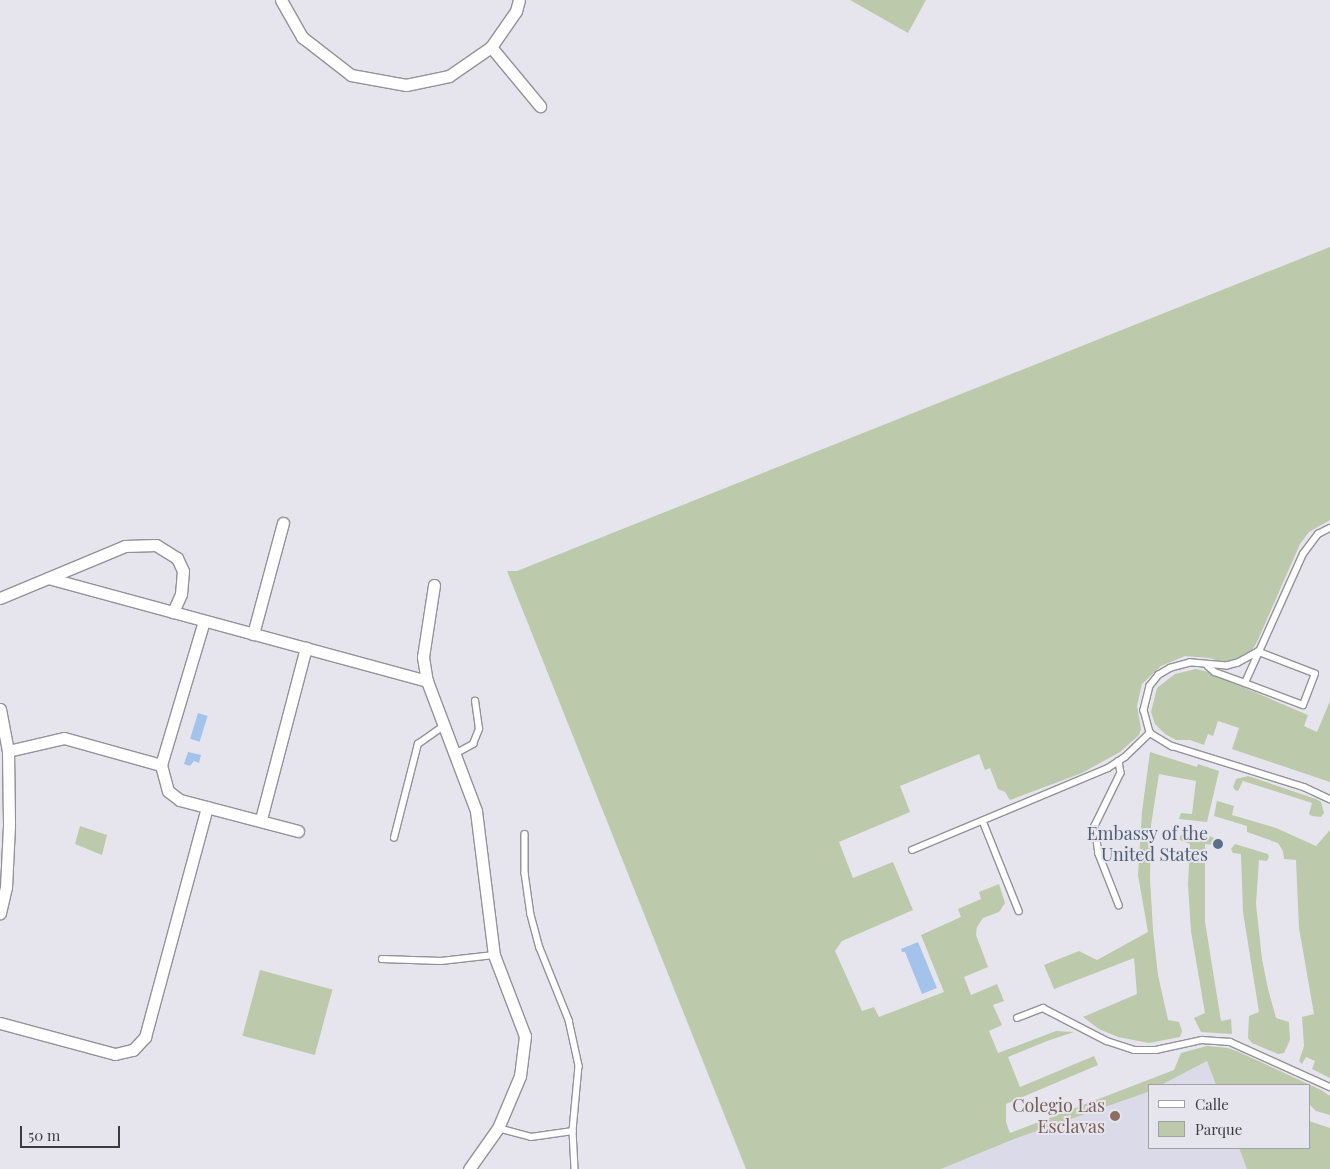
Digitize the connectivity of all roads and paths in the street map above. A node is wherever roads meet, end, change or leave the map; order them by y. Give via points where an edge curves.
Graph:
1 (281, 0) edge
2 (519, 0) edge
3 (491, 47) junction
4 (540, 106) dead end
5 (284, 522) dead end
6 (1330, 528) edge
7 (48, 578) junction
8 (434, 585) dead end
9 (0, 598) edge
10 (173, 612) junction
11 (204, 621) junction
12 (253, 634) junction
13 (306, 648) junction
14 (1258, 652) junction
15 (1208, 666) junction
16 (427, 681) junction
17 (1245, 683) junction
18 (475, 701) dead end
19 (0, 709) edge
20 (444, 726) junction
21 (1150, 733) junction
22 (8, 751) junction
23 (454, 754) junction
24 (1118, 761) junction
25 (161, 765) junction
26 (1330, 799) edge
27 (207, 807) junction
28 (261, 819) junction
29 (983, 821) junction
30 (298, 830) dead end
31 (525, 834) dead end
32 (394, 838) dead end
33 (912, 850) dead end
34 (1119, 905) dead end
35 (1018, 911) dead end
36 (0, 913) edge
37 (494, 955) junction
38 (382, 959) dead end
39 (1017, 1018) dead end
40 (0, 1023) edge
41 (1330, 1087) edge
42 (498, 1128) junction
43 (573, 1131) junction
44 (468, 1169) edge
45 (575, 1169) edge

1 - 3 street via 302,37 351,75 406,85 449,76
2 - 3 street via 516,11
3 - 4 street
5 - 12 street
6 - 14 lane via 1318,534 1303,554
7 - 9 street
7 - 10 street
7 - 10 street via 125,546 156,545 177,558 183,571 181,594
8 - 16 street via 423,657
10 - 11 street
11 - 12 street
11 - 25 street
12 - 13 street
13 - 16 street
13 - 28 street
14 - 15 lane via 1238,663
14 - 17 lane
14 - 17 lane via 1315,674 1303,706
15 - 17 lane via 1215,672
15 - 21 lane via 1190,663 1171,668 1150,686 1144,710
16 - 20 street
18 - 23 lane via 479,730 473,744
19 - 22 street
20 - 23 street
20 - 32 lane via 418,744
21 - 24 lane
21 - 26 lane via 1172,746 1304,787
22 - 25 street via 64,738
22 - 36 street via 10,826 6,887
23 - 37 street via 476,811
24 - 29 lane via 1084,779
24 - 34 lane via 1121,773 1095,826 1098,854
25 - 27 street via 168,791 180,800
27 - 28 street
27 - 40 street via 146,1037 133,1050 115,1054
28 - 30 street
29 - 33 lane
29 - 35 lane
31 - 43 lane via 525,873 531,915 540,948 569,1020 579,1066
37 - 38 lane via 441,961
37 - 42 street via 525,1036 520,1076
39 - 41 lane via 1043,1008 1107,1041 1134,1050 1156,1050 1202,1040 1230,1042
42 - 43 lane via 530,1137
42 - 44 street
43 - 45 lane

